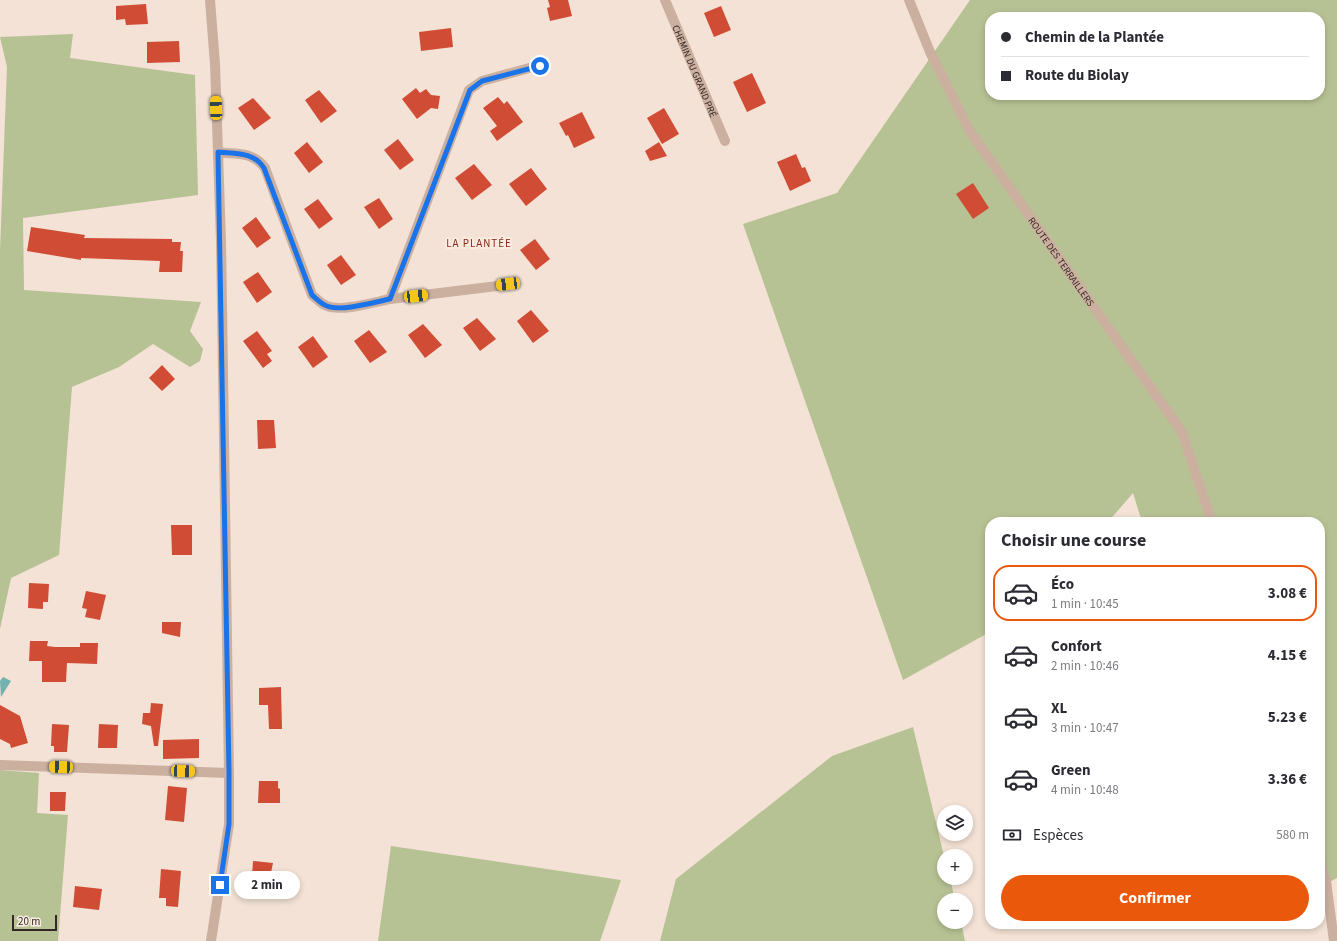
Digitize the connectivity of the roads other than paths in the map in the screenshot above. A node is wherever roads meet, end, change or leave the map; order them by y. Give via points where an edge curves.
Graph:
1 (210, 0) edge
2 (665, 0) edge
3 (910, 0) edge
4 (540, 66) dead end
5 (725, 141) dead end
6 (218, 152) junction
7 (514, 284) dead end
8 (390, 299) junction
9 (1210, 517) edge
10 (0, 765) edge
11 (229, 772) junction
12 (1325, 878) edge
13 (211, 941) edge
14 (1334, 941) edge

1 - 6 street
2 - 5 street, CHEMIN DU GRAND PRÉ
3 - 9 street, ROUTE DES TERRAILLERS via 930,52 970,130 1182,432
4 - 8 street via 482,81 470,90
6 - 8 street via 258,159 264,168 312,295 319,301 329,307 346,307
6 - 11 street
7 - 8 street
10 - 11 street
11 - 13 street via 229,824
12 - 14 street

